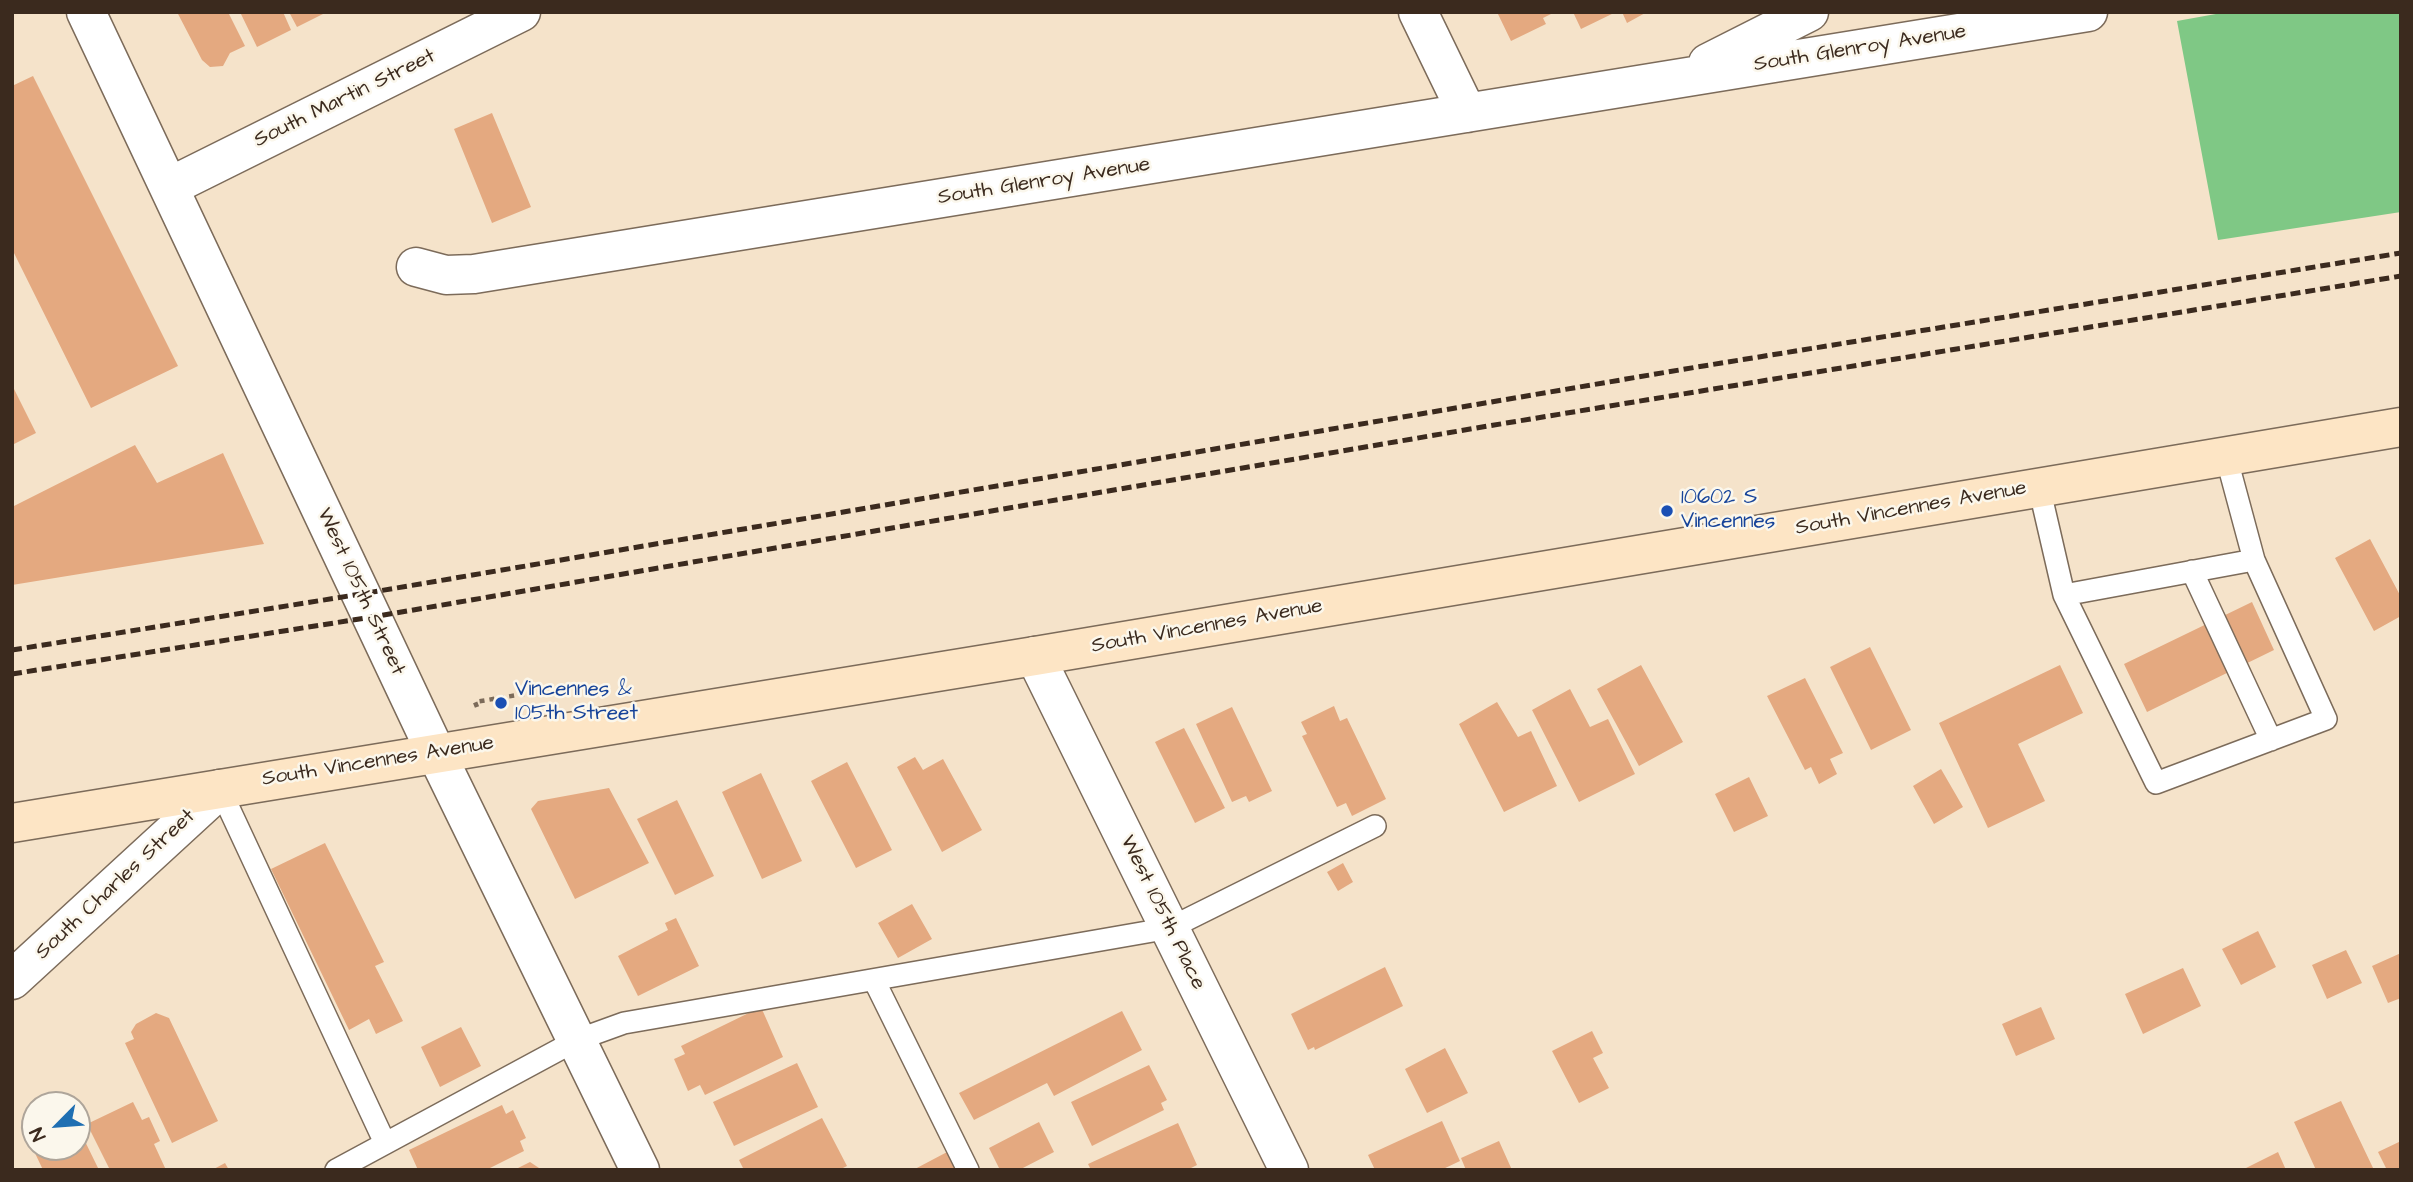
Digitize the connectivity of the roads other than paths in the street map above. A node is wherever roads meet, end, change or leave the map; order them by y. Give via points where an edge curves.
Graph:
1 (86, 12) edge
2 (521, 12) edge
3 (1418, 12) edge
4 (1809, 12) edge
5 (2088, 12) edge
6 (1673, 80) junction
7 (1467, 113) junction
8 (169, 187) junction
9 (416, 267) dead end
10 (2401, 427) edge
11 (2226, 456) junction
12 (2039, 487) junction
13 (2254, 560) junction
14 (2192, 571) junction
15 (2064, 595) junction
16 (1035, 656) junction
17 (2271, 740) junction
18 (436, 753) junction
19 (220, 789) junction
20 (12, 824) edge
21 (1375, 826) dead end
22 (1170, 928) junction
23 (12, 980) edge
24 (874, 980) junction
25 (577, 1040) junction
26 (385, 1143) junction
27 (336, 1170) edge
28 (640, 1170) edge
29 (968, 1170) edge
30 (1289, 1170) edge

1 - 8 street, West 105th Street
2 - 8 street, South Martin Street
3 - 7 street
4 - 6 street, South Glenroy Avenue
5 - 6 street, South Glenroy Avenue
6 - 7 street, South Glenroy Avenue
7 - 9 street, South Glenroy Avenue via 474,274 446,275
8 - 18 street, West 105th Street
10 - 11 main road, South Vincennes Avenue
11 - 12 main road, South Vincennes Avenue
11 - 13 lane
12 - 15 lane
12 - 16 main road, South Vincennes Avenue
13 - 14 lane
13 - 17 lane via 2326,719
14 - 15 lane
14 - 17 lane
15 - 17 lane via 2156,783
16 - 18 main road, South Vincennes Avenue
16 - 22 street, West 105th Place
18 - 19 main road, South Vincennes Avenue
18 - 25 street, West 105th Street
19 - 20 main road, South Vincennes Avenue
19 - 23 street, South Charles Street
19 - 26 lane
21 - 22 lane
22 - 24 lane
22 - 30 street, West 105th Place
24 - 25 lane via 624,1023
24 - 29 lane
25 - 26 lane
25 - 28 street, West 105th Street
26 - 27 lane

